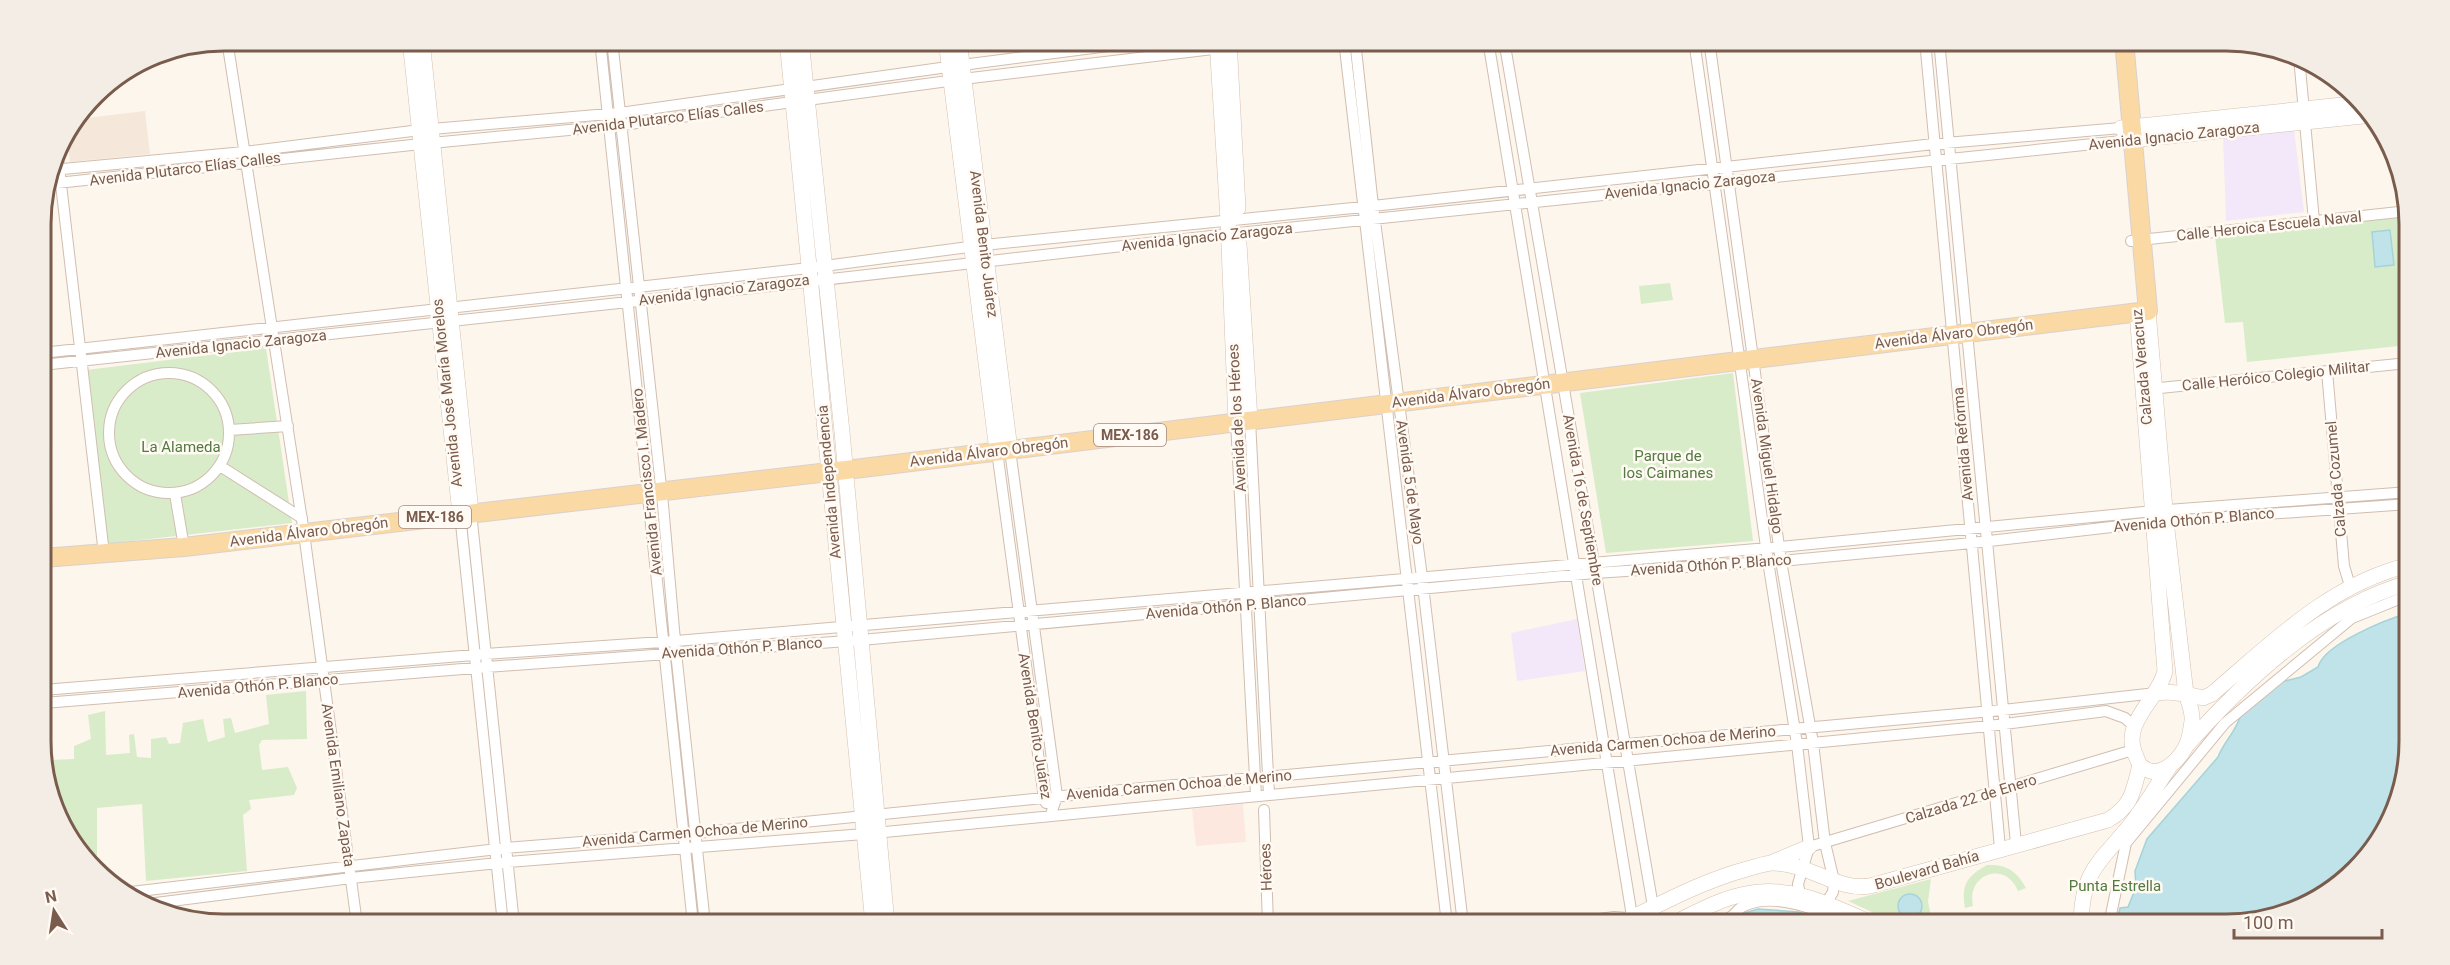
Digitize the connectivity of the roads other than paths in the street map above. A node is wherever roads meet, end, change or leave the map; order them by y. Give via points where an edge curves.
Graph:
1 (229, 51) edge
2 (412, 51) edge
3 (422, 51) edge
4 (601, 51) edge
5 (613, 51) edge
6 (790, 51) edge
7 (801, 51) edge
8 (949, 51) edge
9 (958, 51) edge
10 (1082, 51) edge
11 (1105, 51) edge
12 (1178, 51) edge
13 (1223, 51) edge
14 (1346, 51) edge
15 (1356, 51) edge
16 (1490, 51) edge
17 (1506, 51) edge
18 (1695, 51) edge
19 (1711, 51) edge
20 (1926, 51) edge
21 (1940, 51) edge
22 (2114, 51) edge
23 (2124, 51) edge
24 (1106, 62) junction
25 (2300, 68) edge
26 (1713, 69) junction
27 (1698, 71) junction
28 (956, 73) junction
29 (800, 94) junction
30 (2351, 105) edge
31 (620, 113) junction
32 (608, 114) junction
33 (2360, 115) edge
34 (2304, 116) junction
35 (622, 125) junction
36 (610, 127) junction
37 (2127, 134) junction
38 (426, 137) junction
39 (1949, 142) junction
40 (1934, 144) junction
41 (245, 157) junction
42 (1951, 158) junction
43 (1936, 160) junction
44 (1725, 167) junction
45 (1712, 168) junction
46 (60, 170) edge
47 (58, 176) edge
48 (1727, 181) junction
49 (1713, 182) junction
50 (56, 184) edge
51 (61, 184) junction
52 (1529, 189) junction
53 (1511, 191) junction
54 (1532, 202) junction
55 (1514, 204) junction
56 (1369, 206) junction
57 (2398, 212) edge
58 (1301, 213) junction
59 (1370, 220) junction
60 (2314, 221) junction
61 (1233, 227) junction
62 (1302, 227) junction
63 (2136, 240) junction
64 (977, 246) junction
65 (979, 262) junction
66 (826, 272) junction
67 (810, 274) junction
68 (639, 287) junction
69 (626, 288) junction
70 (641, 300) junction
71 (628, 302) junction
72 (2143, 311) junction
73 (445, 315) junction
74 (272, 329) junction
75 (1960, 334) junction
76 (833, 337) junction
77 (816, 340) junction
78 (274, 341) junction
79 (80, 348) junction
80 (51, 352) edge
81 (159, 352) junction
82 (82, 360) junction
83 (1747, 360) junction
84 (51, 364) edge
85 (2399, 364) edge
86 (2327, 371) junction
87 (162, 373) junction
88 (1562, 382) junction
89 (1544, 385) junction
90 (2149, 389) junction
91 (1392, 403) junction
92 (1243, 421) junction
93 (288, 426) junction
94 (230, 430) junction
95 (843, 432) junction
96 (824, 434) junction
97 (109, 442) junction
98 (93, 444) junction
99 (1004, 450) junction
100 (220, 466) junction
101 (836, 471) junction
102 (655, 491) junction
103 (175, 494) junction
104 (2399, 494) edge
105 (2338, 503) junction
106 (2399, 504) edge
107 (465, 513) junction
108 (2160, 516) junction
109 (303, 525) junction
110 (1986, 527) junction
111 (1970, 528) junction
112 (1987, 542) junction
113 (1972, 543) junction
114 (184, 547) junction
115 (1780, 547) junction
116 (1767, 548) junction
117 (104, 554) junction
118 (51, 557) edge
119 (1768, 561) junction
120 (1781, 561) junction
121 (1573, 564) junction
122 (1594, 567) junction
123 (2399, 568) edge
124 (1575, 575) junction
125 (1422, 577) junction
126 (1408, 578) junction
127 (2350, 586) junction
128 (2399, 586) edge
129 (1423, 590) junction
130 (1258, 591) junction
131 (1410, 591) junction
132 (1245, 593) junction
133 (2399, 599) edge
134 (1259, 604) junction
135 (1246, 605) junction
136 (1032, 610) junction
137 (1019, 611) junction
138 (1033, 623) junction
139 (1020, 624) junction
140 (860, 632) junction
141 (844, 634) junction
142 (664, 641) junction
143 (672, 649) junction
144 (480, 654) junction
145 (323, 667) junction
146 (482, 667) junction
147 (324, 681) junction
148 (51, 689) edge
149 (2157, 693) junction
150 (2186, 694) junction
151 (51, 702) edge
152 (2003, 710) junction
153 (1988, 711) junction
154 (2005, 724) junction
155 (1989, 726) junction
156 (1810, 727) junction
157 (2135, 727) junction
158 (1794, 729) junction
159 (1813, 743) junction
160 (1624, 744) junction
161 (1797, 744) junction
162 (1603, 746) junction
163 (2187, 746) junction
164 (2133, 750) junction
165 (1540, 752) junction
166 (1627, 760) junction
167 (1444, 761) junction
168 (1430, 763) junction
169 (1606, 763) junction
170 (2140, 765) junction
171 (2170, 766) junction
172 (1384, 767) junction
173 (1542, 769) junction
174 (1268, 777) junction
175 (1444, 777) junction
176 (1255, 778) junction
177 (1431, 778) junction
178 (1386, 783) junction
179 (2011, 787) junction
180 (1142, 788) junction
181 (1994, 792) junction
182 (1256, 795) junction
183 (1269, 795) junction
184 (1057, 796) junction
185 (1044, 798) junction
186 (1144, 806) junction
187 (942, 808) junction
188 (1264, 810) dead end
189 (1052, 814) junction
190 (870, 815) junction
191 (944, 825) junction
192 (765, 826) junction
193 (684, 833) junction
194 (696, 833) junction
195 (871, 833) junction
196 (765, 841) junction
197 (1825, 843) junction
198 (2016, 844) junction
199 (697, 846) junction
200 (685, 847) junction
201 (1809, 848) junction
202 (2000, 848) junction
203 (501, 849) junction
204 (1772, 862) junction
205 (502, 863) junction
206 (349, 866) junction
207 (1803, 867) junction
208 (259, 877) junction
209 (351, 878) junction
210 (1834, 881) junction
211 (260, 890) junction
212 (139, 891) edge
213 (1800, 895) junction
214 (162, 902) edge
215 (1826, 903) junction
216 (1652, 907) junction
217 (356, 914) edge
218 (503, 914) edge
219 (512, 914) edge
220 (692, 914) edge
221 (704, 914) edge
222 (873, 914) edge
223 (885, 914) edge
224 (1268, 914) edge
225 (1446, 914) edge
226 (1462, 914) edge
227 (1627, 914) edge
228 (1641, 914) edge
229 (1654, 914) edge
230 (1694, 914) edge
231 (1734, 914) edge
232 (1827, 914) edge
233 (1851, 914) edge
234 (2082, 914) edge
235 (2111, 914) edge

1 - 41 street, Avenida Emiliano Zapata
2 - 38 main road, Avenida José María Morelos
3 - 38 main road, Avenida José María Morelos
4 - 32 street, Avenida Francisco I. Madero
5 - 31 street, Avenida Francisco I. Madero
6 - 29 main road, Avenida Independencia
7 - 29 main road, Avenida Independencia
8 - 28 main road, Avenida Benito Juárez
9 - 28 main road, Avenida Benito Juárez
10 - 28 street, Avenida Plutarco Elías Calles
11 - 24 street
12 - 24 street, Avenida Plutarco Elías Calles
13 - 61 main road, Avenida de los Héroes
14 - 56 street, Avenida 5 de Mayo
15 - 56 street, Avenida 5 de Mayo
16 - 53 street, Avenida 16 de Septiembre
17 - 52 street, Avenida 16 de Septiembre
18 - 27 street, Avenida Miguel Hidalgo
19 - 26 street, Avenida Miguel Hidalgo
20 - 40 street, Avenida Reforma
21 - 39 street, Avenida Reforma
22 - 37 main road, Calzada Veracruz
23 - 37 main road, Calzada Veracruz
24 - 28 street, Avenida Plutarco Elías Calles
25 - 34 street
26 - 27 street
26 - 44 street, Avenida Miguel Hidalgo
27 - 45 street, Avenida Miguel Hidalgo
28 - 29 street, Avenida Plutarco Elías Calles
28 - 64 main road, Avenida Benito Juárez
29 - 31 street, Avenida Plutarco Elías Calles
29 - 35 street, Avenida Plutarco Elías Calles
29 - 66 main road, Avenida Independencia
29 - 67 main road, Avenida Independencia
30 - 34 main road, Avenida Ignacio Zaragoza
31 - 32 street, Avenida Plutarco Elías Calles
31 - 35 street, Avenida Francisco I. Madero
32 - 36 street, Avenida Francisco I. Madero
32 - 38 street, Avenida Plutarco Elías Calles
33 - 34 main road, Avenida Ignacio Zaragoza
34 - 37 main road, Avenida Ignacio Zaragoza
34 - 60 street
35 - 36 street, Avenida Plutarco Elías Calles
35 - 68 street, Avenida Francisco I. Madero
36 - 38 street, Avenida Plutarco Elías Calles
36 - 69 street, Avenida Francisco I. Madero
37 - 39 street, Avenida Ignacio Zaragoza
37 - 42 street, Avenida Ignacio Zaragoza
37 - 63 main road, Calzada Veracruz
38 - 41 street, Avenida Plutarco Elías Calles
38 - 73 main road, Avenida José María Morelos
39 - 40 street, Avenida Ignacio Zaragoza
39 - 42 street, Avenida Reforma
40 - 43 street, Avenida Reforma
40 - 44 street, Avenida Ignacio Zaragoza
41 - 46 street, Avenida Plutarco Elías Calles
41 - 51 street, Avenida Plutarco Elías Calles
41 - 74 street, Avenida Emiliano Zapata
42 - 43 street, Avenida Ignacio Zaragoza
42 - 75 street, Avenida Reforma
43 - 48 street, Avenida Ignacio Zaragoza
43 - 75 street, Avenida Reforma
44 - 45 street, Avenida Ignacio Zaragoza
44 - 48 street, Avenida Miguel Hidalgo
45 - 49 street, Avenida Miguel Hidalgo
45 - 52 street, Avenida Ignacio Zaragoza
47 - 51 street
48 - 49 street, Avenida Ignacio Zaragoza
48 - 83 street, Avenida Miguel Hidalgo
49 - 54 street, Avenida Ignacio Zaragoza
49 - 83 street, Avenida Miguel Hidalgo
50 - 51 street, Avenida Plutarco Elías Calles
51 - 79 street
52 - 53 street, Avenida Ignacio Zaragoza
52 - 54 street, Avenida 16 de Septiembre
53 - 55 street, Avenida 16 de Septiembre
53 - 56 street, Avenida Ignacio Zaragoza
54 - 55 street, Avenida Ignacio Zaragoza
54 - 88 street, Avenida 16 de Septiembre
55 - 59 street, Avenida Ignacio Zaragoza
55 - 89 street, Avenida 16 de Septiembre
56 - 58 street, Avenida Ignacio Zaragoza
56 - 59 street, Avenida 5 de Mayo
57 - 60 street, Calle Heroica Escuela Naval
58 - 61 street, Avenida Ignacio Zaragoza
58 - 62 street
59 - 62 street, Avenida Ignacio Zaragoza
59 - 91 street, Avenida 5 de Mayo
60 - 63 street, Calle Heroica Escuela Naval
61 - 62 street, Avenida Ignacio Zaragoza
61 - 64 street, Avenida Ignacio Zaragoza
61 - 65 street, Avenida Ignacio Zaragoza
61 - 92 main road, Avenida de los Héroes
63 - 72 main road, Calzada Veracruz
64 - 65 main road, Avenida Benito Juárez
64 - 66 street, Avenida Ignacio Zaragoza
65 - 66 street, Avenida Ignacio Zaragoza
65 - 99 main road, Avenida Benito Juárez
66 - 67 street, Avenida Ignacio Zaragoza
66 - 76 main road, Avenida Independencia
67 - 68 street, Avenida Ignacio Zaragoza
67 - 70 street, Avenida Ignacio Zaragoza
67 - 77 main road, Avenida Independencia
68 - 69 street, Avenida Ignacio Zaragoza
68 - 70 street, Avenida Francisco I. Madero
69 - 71 street, Avenida Francisco I. Madero
69 - 73 street, Avenida Ignacio Zaragoza
70 - 71 street, Avenida Ignacio Zaragoza
70 - 102 street, Avenida Francisco I. Madero
71 - 73 street, Avenida Ignacio Zaragoza
71 - 102 street, Avenida Francisco I. Madero
72 - 75 main road, Avenida Álvaro Obregón
72 - 90 main road, Calzada Veracruz
73 - 74 street, Avenida Ignacio Zaragoza
73 - 78 street, Avenida Ignacio Zaragoza
73 - 107 main road, Avenida José María Morelos
74 - 78 street, Avenida Emiliano Zapata
74 - 79 street, Avenida Ignacio Zaragoza
75 - 83 main road, Avenida Álvaro Obregón
75 - 110 street, Avenida Reforma
75 - 111 street, Avenida Reforma
76 - 77 main road
76 - 95 main road, Avenida Independencia
77 - 96 main road, Avenida Independencia
78 - 81 street, Avenida Ignacio Zaragoza
78 - 93 street, Avenida Emiliano Zapata
79 - 80 street, Avenida Ignacio Zaragoza
79 - 82 street
81 - 82 street, Avenida Ignacio Zaragoza
81 - 87 street
82 - 84 street, Avenida Ignacio Zaragoza
82 - 98 street
83 - 88 main road, Avenida Álvaro Obregón
83 - 115 street, Avenida Miguel Hidalgo
83 - 116 street, Avenida Miguel Hidalgo
85 - 86 street, Calle Heróico Colegio Militar
86 - 90 street, Calle Heróico Colegio Militar
86 - 105 street, Calzada Cozumel
87 - 94 street via 186,374 208,386 223,404
87 - 97 street via 139,380 121,396 110,418
88 - 89 main road, Avenida Álvaro Obregón
88 - 122 street, Avenida 16 de Septiembre
89 - 91 main road, Avenida Álvaro Obregón
89 - 121 street, Avenida 16 de Septiembre
90 - 108 main road, Calzada Veracruz
91 - 92 main road, Avenida Álvaro Obregón
91 - 125 street, Avenida 5 de Mayo
91 - 126 street, Avenida 5 de Mayo
92 - 99 main road, Avenida Álvaro Obregón / MEX-186
92 - 130 street, Avenida de los Héroes
92 - 132 street, Avenida de los Héroes
93 - 94 street
93 - 109 street, Avenida Emiliano Zapata
94 - 100 street via 228,451
95 - 96 main road
95 - 101 main road, Avenida Independencia
96 - 101 main road, Avenida Independencia
97 - 98 street
97 - 103 street via 117,464 132,481 152,491
98 - 117 street
99 - 101 main road, Avenida Álvaro Obregón / MEX-186
99 - 136 street, Avenida Benito Juárez
99 - 137 street, Avenida Benito Juárez
100 - 103 street via 198,487
100 - 109 street
101 - 102 main road, Avenida Álvaro Obregón / MEX-186
101 - 140 main road, Avenida Independencia
101 - 141 main road, Avenida Independencia
102 - 107 main road, Avenida Álvaro Obregón / MEX-186
102 - 142 street, Avenida Francisco I. Madero
102 - 143 street, Avenida Francisco I. Madero
103 - 114 street
104 - 105 street, Avenida Othón P. Blanco
105 - 106 street, Avenida Othón P. Blanco
105 - 108 street, Avenida Othón P. Blanco
105 - 127 street, Calzada Cozumel via 2344,567
107 - 109 main road, Avenida Álvaro Obregón / MEX-186
107 - 144 street, Avenida José María Morelos
108 - 110 street, Avenida Othón P. Blanco
108 - 112 street, Avenida Othón P. Blanco
108 - 149 main road, Calzada Veracruz via 2165,671
108 - 150 main road, Calzada Veracruz
109 - 114 main road, Avenida Álvaro Obregón / MEX-186
109 - 145 street, Avenida Emiliano Zapata
110 - 111 street, Avenida Othón P. Blanco
110 - 112 street, Avenida Reforma
111 - 113 street, Avenida Reforma
111 - 115 street, Avenida Othón P. Blanco
112 - 113 street, Avenida Othón P. Blanco
112 - 152 street, Avenida Reforma
113 - 120 street, Avenida Othón P. Blanco
113 - 153 street, Avenida Reforma
114 - 117 main road, Avenida Álvaro Obregón / MEX-186
115 - 116 street, Avenida Othón P. Blanco
115 - 120 street, Avenida Miguel Hidalgo
116 - 119 street, Avenida Miguel Hidalgo
116 - 122 street, Avenida Othón P. Blanco
117 - 118 main road, Avenida Álvaro Obregón / MEX-186
119 - 120 street, Avenida Othón P. Blanco
119 - 122 street, Avenida Othón P. Blanco
119 - 158 street, Avenida Miguel Hidalgo
120 - 156 street, Avenida Miguel Hidalgo
121 - 122 street, Avenida Othón P. Blanco
121 - 124 street, Avenida 16 de Septiembre
121 - 125 street, Avenida Othón P. Blanco
122 - 124 street, Avenida Othón P. Blanco
122 - 160 street, Avenida 16 de Septiembre
123 - 127 main road
124 - 129 street, Avenida Othón P. Blanco
124 - 162 street, Avenida 16 de Septiembre
125 - 126 street, Avenida Othón P. Blanco
125 - 129 street, Avenida 5 de Mayo
126 - 130 street, Avenida Othón P. Blanco
126 - 131 street, Avenida 5 de Mayo
127 - 150 main road via 2308,613 2212,694 2202,698
128 - 163 main road via 2357,601 2318,625 2239,691
129 - 131 street, Avenida Othón P. Blanco
129 - 167 street, Avenida 5 de Mayo
130 - 132 street, Avenida Othón P. Blanco
130 - 134 street, Avenida de los Héroes
131 - 134 street, Avenida Othón P. Blanco
131 - 168 street, Avenida 5 de Mayo
132 - 135 street, Avenida de los Héroes
132 - 136 street, Avenida Othón P. Blanco
133 - 235 street via 2352,618 2224,723 2126,843
134 - 135 street, Avenida Othón P. Blanco
134 - 174 street, Avenida de los Héroes
135 - 138 street, Avenida Othón P. Blanco
135 - 176 street, Avenida de los Héroes
136 - 137 street, Avenida Othón P. Blanco
136 - 138 street, Avenida Benito Juárez
137 - 139 street, Avenida Benito Juárez
137 - 140 street, Avenida Othón P. Blanco
138 - 139 street, Avenida Othón P. Blanco
138 - 184 street, Avenida Benito Juárez
139 - 140 street, Avenida Othón P. Blanco
139 - 185 street, Avenida Benito Juárez
140 - 141 street, Avenida Othón P. Blanco
140 - 190 main road, Avenida Independencia
141 - 143 street, Avenida Othón P. Blanco
141 - 190 main road, Avenida Independencia
142 - 143 street, Avenida Francisco I. Madero
142 - 144 street, Avenida Othón P. Blanco
143 - 146 street, Avenida Othón P. Blanco
143 - 193 street, Avenida Francisco I. Madero
143 - 194 street, Avenida Francisco I. Madero
144 - 145 street, Avenida Othón P. Blanco
144 - 146 street, Avenida José María Morelos
145 - 147 street, Avenida Emiliano Zapata
145 - 148 street, Avenida Othón P. Blanco
146 - 147 street, Avenida Othón P. Blanco
146 - 203 street, Avenida José María Morelos
147 - 151 street, Avenida Othón P. Blanco
147 - 206 street, Avenida Emiliano Zapata
149 - 150 main road
149 - 152 street, Avenida Carmen Ochoa de Merino
149 - 157 main road via 2146,703
150 - 163 main road via 2192,719
152 - 153 street, Avenida Carmen Ochoa de Merino
152 - 154 street, Avenida Reforma
153 - 155 street, Avenida Reforma
153 - 156 street, Avenida Carmen Ochoa de Merino
154 - 155 street, Avenida Carmen Ochoa de Merino
154 - 157 street, Avenida Carmen Ochoa de Merino via 2106,711 2125,718
154 - 179 street, Avenida Reforma
155 - 159 street, Avenida Carmen Ochoa de Merino
155 - 181 street, Avenida Reforma
156 - 158 street, Avenida Carmen Ochoa de Merino
156 - 159 street, Avenida Miguel Hidalgo
157 - 164 main road
158 - 160 street, Avenida Carmen Ochoa de Merino
158 - 161 street, Avenida Miguel Hidalgo
159 - 161 street, Avenida Carmen Ochoa de Merino
159 - 197 street, Avenida Miguel Hidalgo
160 - 162 street, Avenida Carmen Ochoa de Merino
160 - 166 street, Avenida 16 de Septiembre
161 - 166 street, Avenida Carmen Ochoa de Merino
161 - 201 street, Avenida Miguel Hidalgo
162 - 165 street, Avenida Carmen Ochoa de Merino
162 - 169 street, Avenida 16 de Septiembre
163 - 171 main road
164 - 170 main road
164 - 179 street, Calzada 22 de Enero
165 - 167 street, Avenida Carmen Ochoa de Merino
165 - 173 street
166 - 169 street, Avenida Carmen Ochoa de Merino
166 - 216 street, Avenida 16 de Septiembre
167 - 168 street, Avenida Carmen Ochoa de Merino
167 - 175 street, Avenida 5 de Mayo
168 - 172 street, Avenida Carmen Ochoa de Merino
168 - 177 street, Avenida 5 de Mayo
169 - 173 street, Avenida Carmen Ochoa de Merino
169 - 227 street, Avenida 16 de Septiembre
170 - 171 main road via 2149,771
170 - 198 main road, Boulevard Bahía via 2131,799 2122,812 2108,820
171 - 234 main road via 2090,873
172 - 174 street, Avenida Carmen Ochoa de Merino
172 - 178 street
173 - 175 street, Avenida Carmen Ochoa de Merino
174 - 176 street, Avenida Carmen Ochoa de Merino
174 - 183 street, Avenida de los Héroes
175 - 177 street, Avenida Carmen Ochoa de Merino
175 - 226 street, Avenida 5 de Mayo
176 - 180 street, Avenida Carmen Ochoa de Merino
176 - 182 street, Avenida de los Héroes
177 - 178 street, Avenida Carmen Ochoa de Merino
177 - 225 street, Avenida 5 de Mayo
178 - 183 street, Avenida Carmen Ochoa de Merino
179 - 181 street, Calzada 22 de Enero
179 - 198 street, Avenida Reforma
180 - 184 street, Avenida Carmen Ochoa de Merino
180 - 186 street
181 - 197 street, Calzada 22 de Enero
181 - 202 street, Avenida Reforma
182 - 183 street, Avenida Carmen Ochoa de Merino
182 - 186 street, Avenida Carmen Ochoa de Merino
184 - 185 street, Avenida Carmen Ochoa de Merino
184 - 189 street, Avenida Benito Juárez
185 - 187 street, Avenida Carmen Ochoa de Merino
185 - 189 street, Avenida Benito Juárez
186 - 189 street, Avenida Carmen Ochoa de Merino
187 - 190 street, Avenida Carmen Ochoa de Merino
187 - 191 street
188 - 224 street, Héroes
189 - 191 street, Avenida Carmen Ochoa de Merino
190 - 192 street, Avenida Carmen Ochoa de Merino
190 - 195 main road, Avenida Independencia
191 - 195 street, Avenida Carmen Ochoa de Merino
192 - 194 street, Avenida Carmen Ochoa de Merino
192 - 196 street
193 - 194 street, Avenida Carmen Ochoa de Merino
193 - 200 street, Avenida Francisco I. Madero
193 - 203 street, Avenida Carmen Ochoa de Merino
194 - 199 street, Avenida Francisco I. Madero
195 - 196 street, Avenida Carmen Ochoa de Merino
195 - 222 main road, Avenida Independencia
195 - 223 main road, Avenida Independencia
196 - 199 street, Avenida Carmen Ochoa de Merino
197 - 201 street, Calzada 22 de Enero
197 - 210 street, Avenida Miguel Hidalgo
198 - 202 main road, Boulevard Bahía
199 - 200 street, Avenida Carmen Ochoa de Merino
199 - 221 street, Avenida Francisco I. Madero
200 - 205 street, Avenida Carmen Ochoa de Merino
200 - 220 street, Avenida Francisco I. Madero
201 - 204 main road
201 - 207 street, Avenida Miguel Hidalgo
202 - 210 main road, Boulevard Bahía via 1870,886 1856,888
203 - 205 street, Avenida José María Morelos
203 - 206 street, Avenida Carmen Ochoa de Merino
204 - 207 main road, Boulevard Bahía
204 - 216 main road, Boulevard Bahía via 1706,882
205 - 209 street, Avenida Carmen Ochoa de Merino
205 - 218 street, Avenida José María Morelos
205 - 219 street, Avenida José María Morelos
206 - 208 street, Avenida Carmen Ochoa de Merino
206 - 209 street, Avenida Emiliano Zapata
207 - 210 main road, Boulevard Bahía
207 - 213 street, Avenida Miguel Hidalgo via 1798,884
208 - 211 street
208 - 212 street, Avenida Carmen Ochoa de Merino
209 - 211 street, Avenida Carmen Ochoa de Merino
209 - 217 street, Avenida Emiliano Zapata
210 - 215 street
211 - 214 street, Avenida Carmen Ochoa de Merino
213 - 215 main road
213 - 230 main road via 1776,891 1745,893
215 - 233 main road
216 - 228 main road, Boulevard Bahía
216 - 229 street, Avenida 16 de Septiembre
231 - 232 street via 1742,907 1764,901

